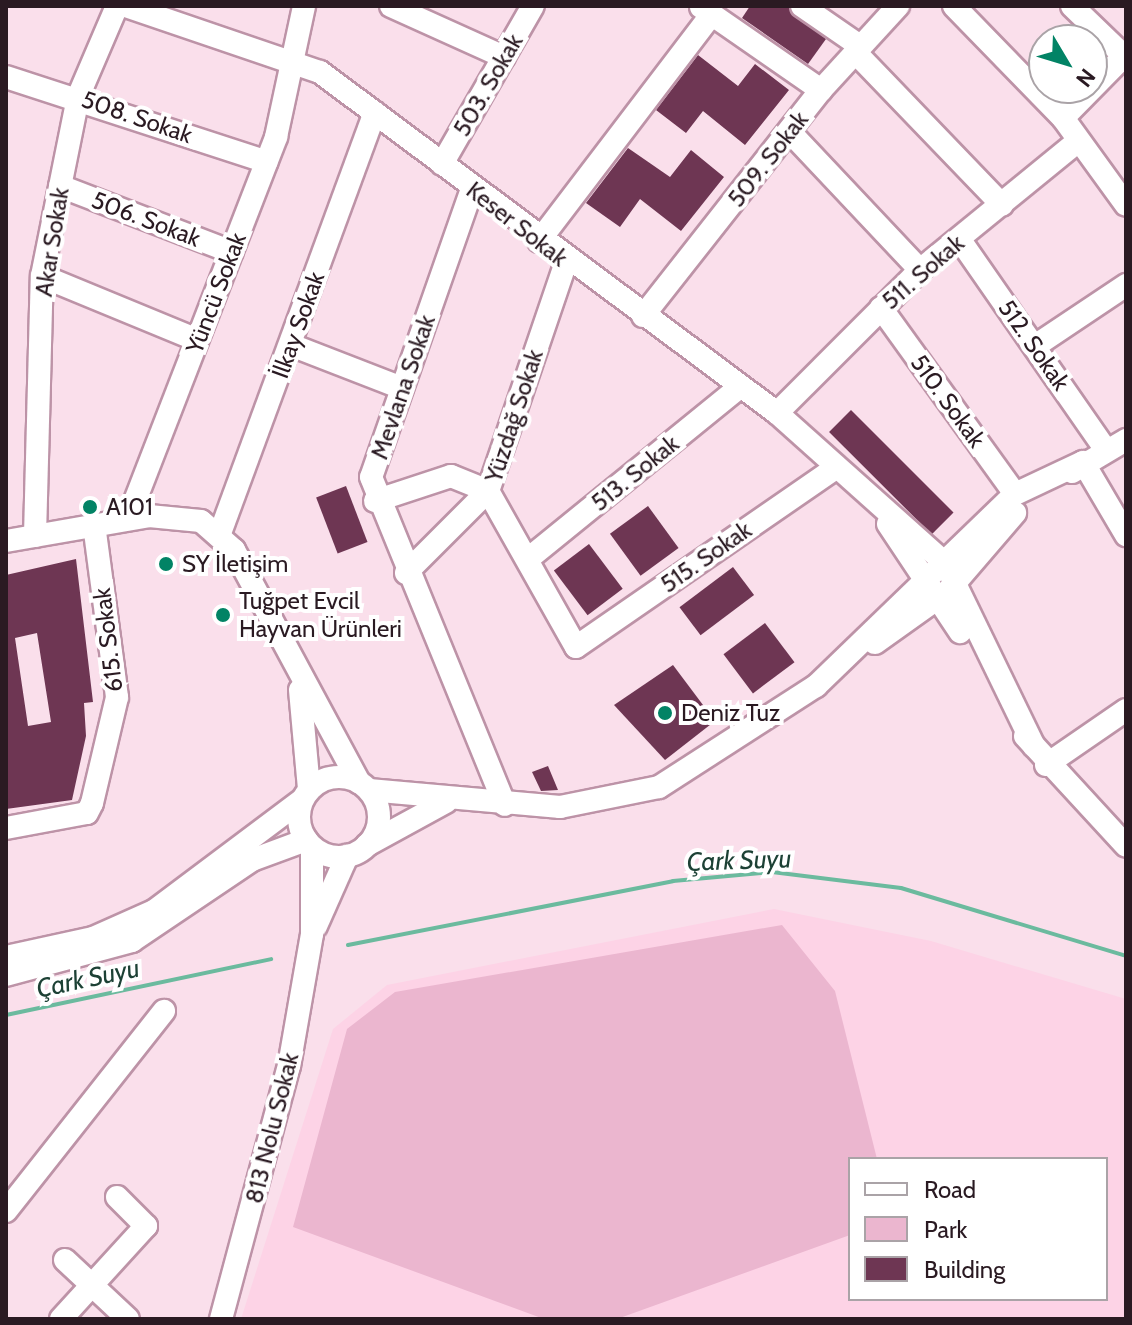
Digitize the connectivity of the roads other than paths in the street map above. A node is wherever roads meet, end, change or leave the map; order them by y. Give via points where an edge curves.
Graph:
1 (117, 6) edge
2 (126, 6) edge
3 (304, 6) edge
4 (391, 6) edge
5 (533, 6) edge
6 (802, 6) edge
7 (898, 6) edge
8 (954, 6) edge
9 (1072, 6) edge
10 (706, 10) edge
11 (858, 49) junction
12 (504, 57) junction
13 (1125, 57) edge
14 (294, 63) junction
15 (6, 77) edge
16 (821, 90) junction
17 (78, 97) junction
18 (375, 113) junction
19 (1063, 118) junction
20 (790, 132) junction
21 (1078, 141) junction
22 (267, 162) junction
23 (442, 164) junction
24 (60, 186) junction
25 (472, 189) junction
26 (1002, 205) junction
27 (1126, 205) edge
28 (960, 240) junction
29 (539, 241) junction
30 (232, 252) junction
31 (566, 262) junction
32 (920, 270) junction
33 (42, 276) junction
34 (1126, 285) edge
35 (881, 308) junction
36 (643, 316) junction
37 (197, 340) junction
38 (291, 345) junction
39 (1035, 346) junction
40 (741, 386) junction
41 (402, 388) junction
42 (777, 413) junction
43 (1116, 445) edge
44 (1083, 462) junction
45 (835, 468) junction
46 (488, 491) junction
47 (1015, 494) junction
48 (375, 501) junction
49 (128, 519) junction
50 (94, 525) junction
51 (1126, 535) edge
52 (35, 536) junction
53 (219, 536) junction
54 (6, 541) edge
55 (528, 559) junction
56 (933, 568) junction
57 (406, 573) junction
58 (947, 590) junction
59 (576, 647) joint
60 (849, 658) junction
61 (299, 681) junction
62 (1126, 710) edge
63 (1040, 756) junction
64 (364, 786) junction
65 (306, 795) junction
66 (446, 802) junction
67 (505, 805) junction
68 (6, 828) edge
69 (309, 844) junction
70 (367, 845) junction
71 (1126, 846) edge
72 (347, 856) junction
73 (312, 934) junction
74 (6, 957) edge
75 (6, 975) edge
76 (164, 1011) dead end
77 (117, 1197) dead end
78 (6, 1211) edge
79 (65, 1260) dead end
80 (92, 1285) junction
81 (61, 1319) edge
82 (128, 1319) edge
83 (221, 1319) edge

1 - 17 street, Akar Sokak
2 - 14 street, Keser Sokak
3 - 14 street, Yüncü Sokak
4 - 12 street
5 - 12 street, 503. Sokak
6 - 11 street
7 - 11 street, 509. Sokak
8 - 19 street
9 - 13 street
10 - 16 street
10 - 29 street
11 - 16 street, 509. Sokak
11 - 26 street
12 - 23 street, 503. Sokak
13 - 19 street
14 - 18 street, Keser Sokak via 320,72
14 - 22 street, Yüncü Sokak
15 - 17 street, 508. Sokak
16 - 20 street, 509. Sokak
17 - 22 street, 508. Sokak
17 - 24 street, Akar Sokak
18 - 23 street, Keser Sokak
18 - 38 street, İlkay Sokak
19 - 21 street
20 - 32 street
20 - 36 street, 509. Sokak
21 - 26 street, 511. Sokak
21 - 27 street
22 - 30 street, Yüncü Sokak
23 - 25 street, Keser Sokak
24 - 30 street, 506. Sokak
24 - 33 street, Akar Sokak
25 - 29 street, Keser Sokak
25 - 41 street, Mevlana Sokak
26 - 28 street, 511. Sokak
28 - 32 street, 511. Sokak
28 - 39 street, 512. Sokak
29 - 31 street, Keser Sokak
30 - 37 street, Yüncü Sokak
31 - 36 street, Keser Sokak
31 - 46 street, Yüzdağ Sokak
32 - 35 street, 511. Sokak
33 - 37 street
33 - 52 street, Akar Sokak
34 - 39 street
35 - 42 street, 511. Sokak
35 - 47 street, 510. Sokak
36 - 40 street, Keser Sokak
37 - 49 street, Yüncü Sokak
38 - 41 street
38 - 53 street, İlkay Sokak
39 - 43 street, 512. Sokak
40 - 42 street, Keser Sokak
40 - 55 street, 513. Sokak
41 - 48 street, Mevlana Sokak via 371,477
42 - 45 street, Keser Sokak
43 - 44 street
44 - 47 street
44 - 51 street
44 - 58 street via 1009,517
45 - 56 street, Keser Sokak
45 - 59 street, 515. Sokak
46 - 48 street via 451,476
46 - 55 street, Yüzdağ Sokak
46 - 57 street
47 - 56 street
48 - 57 street, Mevlana Sokak
49 - 50 street
49 - 53 street via 201,521
50 - 52 street
50 - 68 street, 615. Sokak via 117,697 92,803 87,813
52 - 54 street
53 - 61 street via 234,550
55 - 59 street, Yüzdağ Sokak
56 - 58 street, Keser Sokak
56 - 60 street
57 - 67 street, Mevlana Sokak
58 - 60 street
58 - 63 street, Keser Sokak
60 - 67 street via 723,751 659,787 560,807
61 - 64 street
61 - 65 street
62 - 63 street
63 - 71 street, Keser Sokak
64 - 65 street via 333,777
64 - 66 street
64 - 70 street via 379,812
65 - 69 street
65 - 74 street via 154,911 93,938
66 - 67 street
66 - 70 street
69 - 72 street
69 - 73 street
69 - 75 street via 252,860 132,941
70 - 72 street
72 - 73 street
73 - 83 street, 813 Nolu Sokak via 289,1066
76 - 78 street
77 - 80 street via 146,1226
79 - 80 street
80 - 81 street
80 - 82 street

